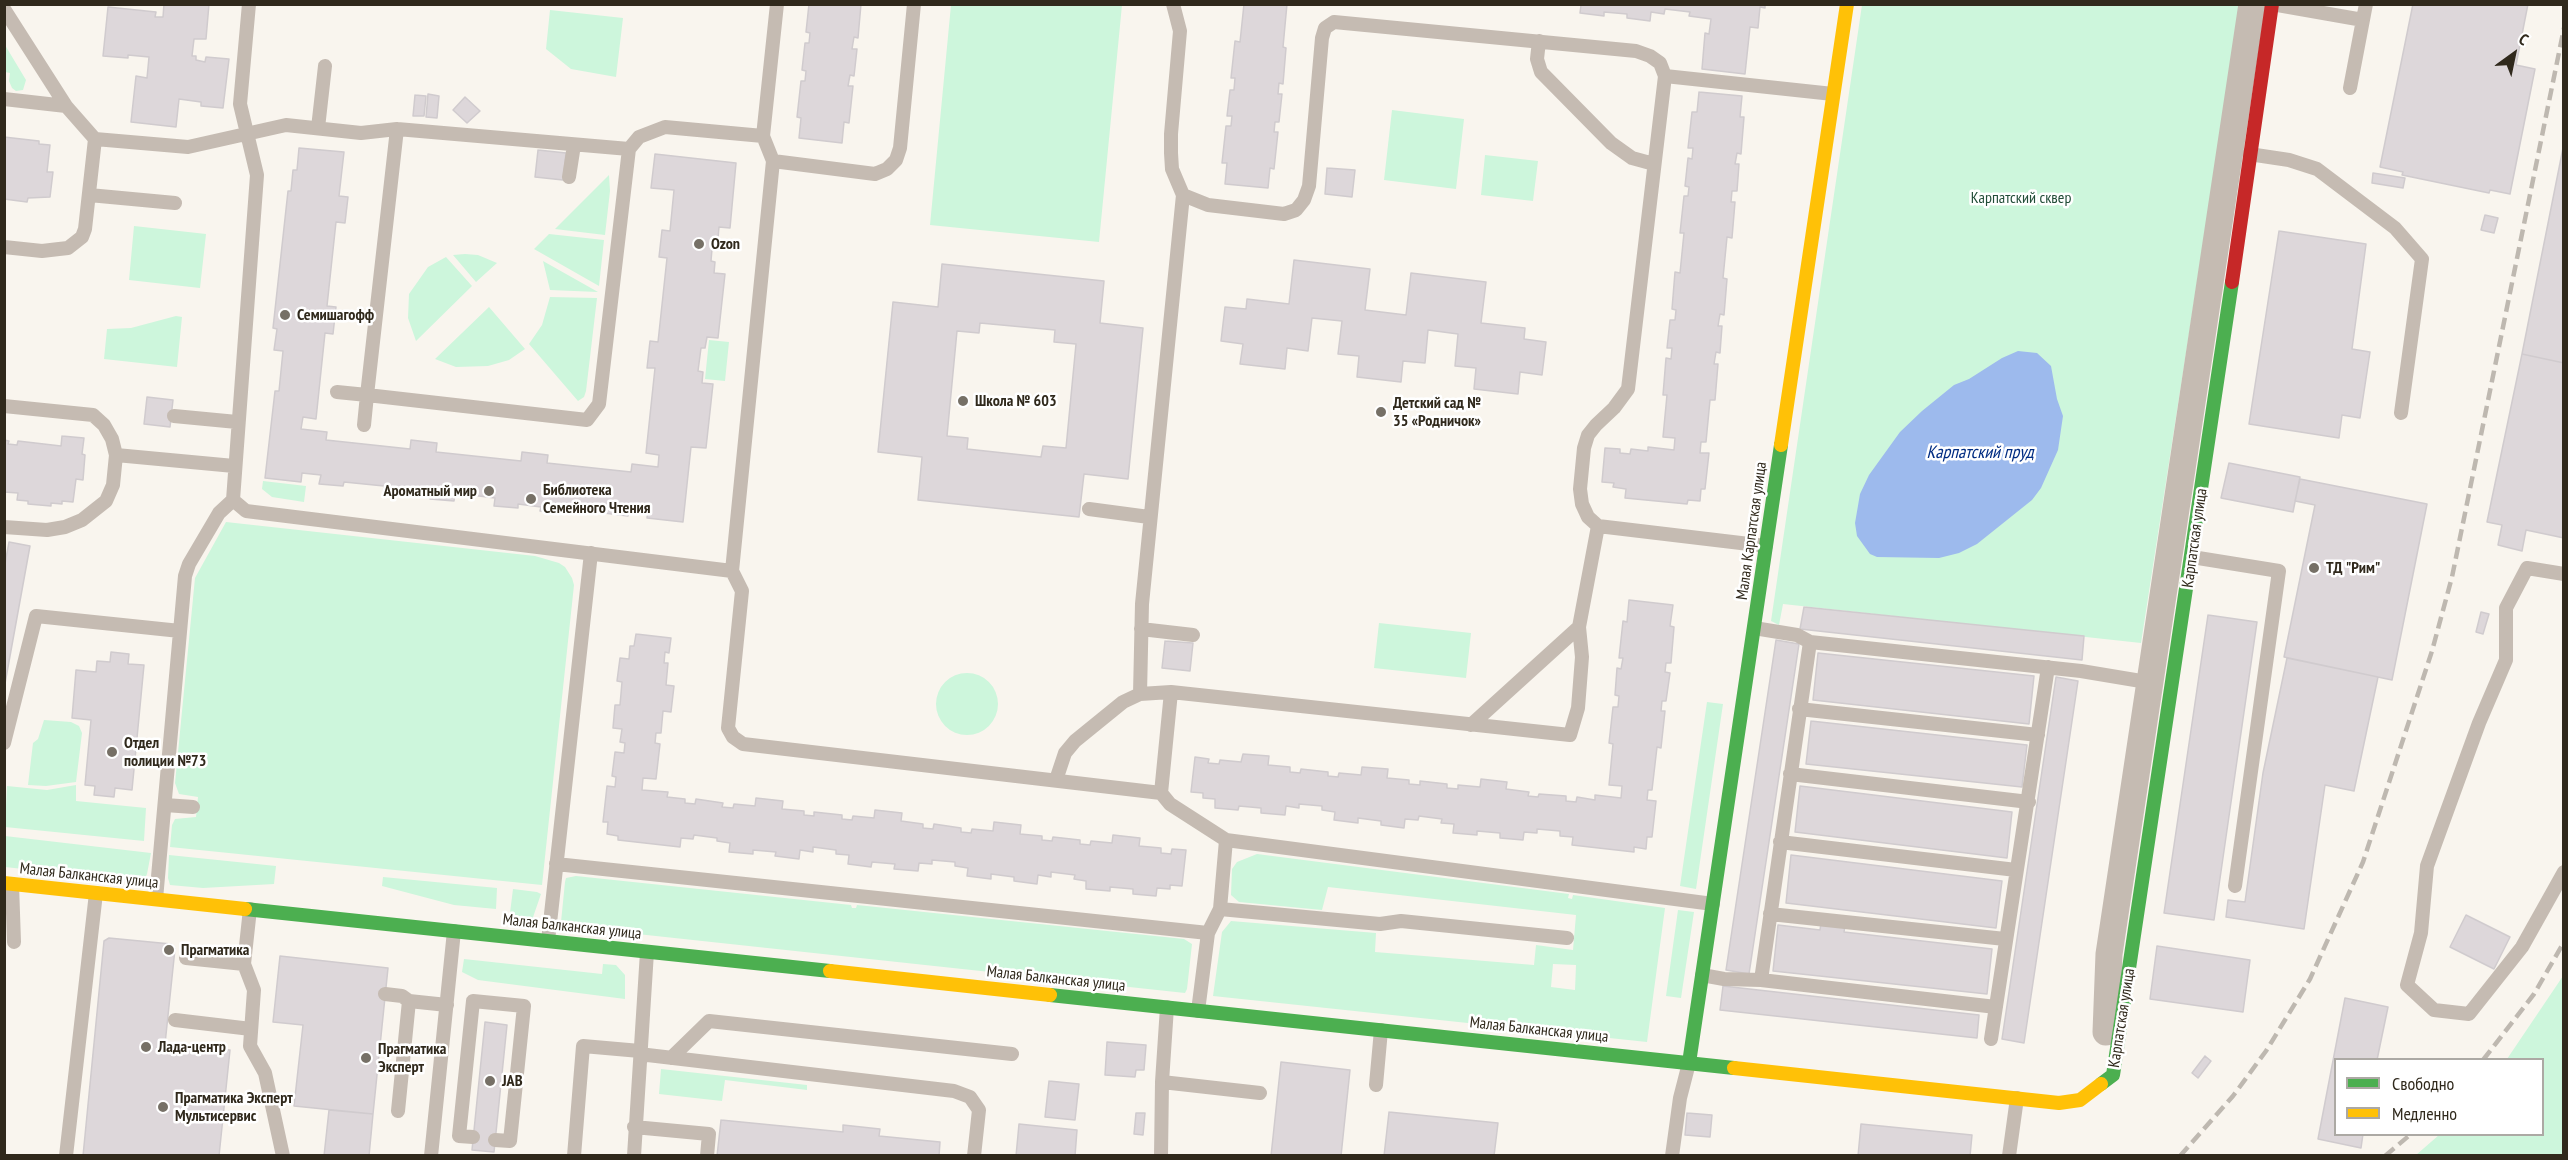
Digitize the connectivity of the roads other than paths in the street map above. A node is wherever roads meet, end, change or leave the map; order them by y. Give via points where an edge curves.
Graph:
1 (249, 4) edge
2 (777, 4) edge
3 (914, 4) edge
4 (1173, 4) edge
5 (1847, 4) edge
6 (2252, 4) edge
7 (2366, 4) edge
8 (2272, 5) edge
9 (4, 9) edge
10 (2363, 20) junction
11 (1539, 41) junction
12 (325, 66) dead end
13 (1665, 76) junction
14 (2350, 88) dead end
15 (1833, 94) junction
16 (4, 99) edge
17 (66, 106) junction
18 (318, 128) junction
19 (397, 129) junction
20 (248, 135) junction
21 (762, 136) junction
22 (95, 139) junction
23 (573, 145) junction
24 (629, 149) junction
25 (2240, 152) junction
26 (773, 161) junction
27 (1654, 164) junction
28 (569, 177) dead end
29 (89, 195) junction
30 (1183, 195) junction
31 (175, 203) dead end
32 (4, 247) edge
33 (337, 392) dead end
34 (367, 395) junction
35 (4, 406) edge
36 (2401, 413) dead end
37 (174, 416) dead end
38 (237, 422) junction
39 (364, 425) dead end
40 (116, 455) junction
41 (234, 466) junction
42 (233, 500) junction
43 (1089, 509) dead end
44 (1149, 518) junction
45 (1598, 526) junction
46 (4, 527) edge
47 (1766, 546) junction
48 (591, 553) junction
49 (2181, 555) junction
50 (732, 571) junction
51 (2564, 574) edge
52 (1579, 627) junction
53 (1754, 628) junction
54 (1141, 629) junction
55 (180, 631) junction
56 (1193, 634) dead end
57 (1810, 642) junction
58 (2048, 667) junction
59 (2161, 684) junction
60 (1171, 692) junction
61 (1140, 694) junction
62 (1799, 709) junction
63 (1471, 725) junction
64 (2038, 735) junction
65 (4, 742) edge
66 (1790, 774) junction
67 (1056, 780) junction
68 (1161, 793) junction
69 (2028, 802) junction
70 (165, 805) junction
71 (193, 807) dead end
72 (1226, 840) junction
73 (1780, 842) junction
74 (556, 864) junction
75 (2016, 870) junction
76 (2564, 872) edge
77 (8, 884) edge
78 (2235, 886) dead end
79 (96, 893) junction
80 (156, 899) junction
81 (1713, 904) junction
82 (250, 909) junction
83 (1220, 909) junction
84 (1770, 914) junction
85 (454, 931) junction
86 (1208, 933) junction
87 (1567, 938) dead end
88 (2005, 939) junction
89 (548, 941) junction
90 (14, 942) dead end
91 (647, 952) junction
92 (186, 958) dead end
93 (244, 964) junction
94 (1702, 975) junction
95 (1761, 980) junction
96 (386, 994) dead end
97 (410, 1000) junction
98 (447, 1005) junction
99 (1167, 1007) junction
100 (1996, 1007) junction
101 (1198, 1011) junction
102 (175, 1020) dead end
103 (444, 1024) junction
104 (471, 1026) junction
105 (251, 1029) junction
106 (1381, 1030) junction
107 (1991, 1039) dead end
108 (639, 1052) junction
109 (1011, 1054) dead end
110 (671, 1058) junction
111 (1689, 1063) junction
112 (1162, 1082) junction
113 (1376, 1085) dead end
114 (2099, 1087) joint
115 (1260, 1093) dead end
116 (2017, 1098) junction
117 (398, 1111) dead end
118 (634, 1127) junction
119 (473, 1137) dead end
120 (495, 1140) dead end
121 (66, 1155) edge
122 (283, 1155) edge
123 (431, 1155) edge
124 (574, 1155) edge
125 (634, 1155) edge
126 (707, 1155) edge
127 (974, 1155) edge
128 (1161, 1155) edge
129 (1672, 1155) edge
130 (2009, 1155) edge

1 - 20 lane via 240,104
2 - 21 lane
3 - 26 lane via 896,160 875,174
4 - 30 lane via 1180,31 1171,153 1172,169
5 - 15 street, Малая Карпатская улица
6 - 25 street, Карпатская улица
7 - 10 lane
8 - 10 lane
8 - 25 street, Карпатская улица
9 - 17 lane
10 - 14 lane
11 - 13 lane via 1636,51 1660,63
11 - 27 lane via 1537,60 1541,72 1611,143 1632,158
11 - 30 lane via 1334,22 1325,28 1322,38 1309,186 1296,210 1284,214 1208,205
12 - 18 lane
13 - 15 lane
13 - 27 lane
15 - 47 street, Малая Карпатская улица
16 - 17 lane
17 - 22 lane
18 - 19 lane via 362,133
18 - 20 lane via 286,125
19 - 23 lane
19 - 34 lane
20 - 22 lane via 189,147
20 - 38 lane via 257,175
21 - 24 lane via 665,127 639,137
21 - 26 lane
22 - 29 lane
23 - 24 lane
23 - 28 lane
24 - 34 lane via 599,404 587,420
25 - 36 lane via 2317,169 2395,228 2422,259
25 - 49 street, Карпатская улица
26 - 50 lane
27 - 45 lane via 1628,389 1588,435 1584,448 1582,504
29 - 31 lane
29 - 32 lane via 85,229 76,244 42,251
30 - 44 lane
33 - 34 lane
34 - 39 lane
35 - 40 lane via 93,415 104,425
37 - 38 lane
38 - 41 lane
40 - 41 lane
40 - 46 lane via 113,485 106,501 82,520 47,530
41 - 42 lane
42 - 48 lane via 246,511
42 - 55 lane via 219,513 189,564
43 - 44 lane
44 - 54 lane
45 - 47 lane
45 - 52 lane
47 - 53 street, Малая Карпатская улица
48 - 50 lane
48 - 74 lane
49 - 59 street, Карпатская улица
49 - 78 lane via 2280,571
50 - 67 lane via 742,591 728,728 743,744
51 - 76 lane via 2527,568 2506,608 2506,660 2427,866 2421,933 2408,986 2434,1010 2469,1014 2522,946
52 - 63 lane
52 - 63 lane via 1582,657 1578,708 1570,735
53 - 57 lane via 1797,635
53 - 81 street, Малая Карпатская улица
54 - 56 lane
54 - 61 lane
55 - 65 lane via 36,616
55 - 70 lane
57 - 58 lane
57 - 62 lane
58 - 59 lane
58 - 64 lane
59 - 114 street, Карпатская улица via 2109,954 2108,1022
60 - 61 lane
60 - 63 lane
60 - 68 lane
61 - 67 lane via 1123,702 1075,741 1065,753
62 - 64 lane
62 - 66 lane
64 - 69 lane
66 - 69 lane
66 - 73 lane
67 - 68 lane
68 - 72 lane via 1170,804
69 - 75 lane
70 - 71 lane
70 - 80 lane
72 - 81 lane
72 - 83 lane
73 - 75 lane
73 - 84 lane
74 - 86 lane
74 - 89 lane
75 - 88 lane
77 - 79 street, Малая Балканская улица
77 - 90 lane
79 - 80 street, Малая Балканская улица
79 - 121 lane
80 - 82 street, Малая Балканская улица
81 - 94 street, Малая Карпатская улица
82 - 85 street, Малая Балканская улица
82 - 93 lane
83 - 86 lane
83 - 87 lane via 1380,924 1401,921
84 - 88 lane
84 - 95 lane
85 - 89 street, Малая Балканская улица
85 - 98 lane
86 - 101 lane
88 - 100 lane
89 - 91 street, Малая Балканская улица
91 - 99 street, Малая Балканская улица
91 - 108 lane
92 - 93 lane
93 - 105 lane via 254,990
94 - 95 lane
94 - 111 street, Малая Карпатская улица
95 - 100 lane
96 - 97 lane
97 - 98 lane
97 - 117 lane
98 - 103 lane
99 - 101 street, Малая Балканская улица
99 - 112 lane
100 - 107 lane
101 - 106 street, Малая Балканская улица
102 - 105 lane
103 - 104 lane
103 - 123 lane
104 - 119 lane via 459,1136
104 - 120 lane via 473,1001 524,1006 510,1141
105 - 122 lane via 250,1046 265,1073
106 - 111 street, Малая Балканская улица
106 - 113 lane
108 - 110 lane
108 - 118 lane
108 - 124 lane via 583,1046
109 - 110 lane via 709,1021
110 - 127 lane via 954,1091 970,1097 979,1110
111 - 116 street, Малая Балканская улица
111 - 129 lane
112 - 115 lane
112 - 128 lane
114 - 116 street, Малая Балканская улица via 2072,1102
116 - 130 lane
118 - 125 lane
118 - 126 lane via 709,1134

